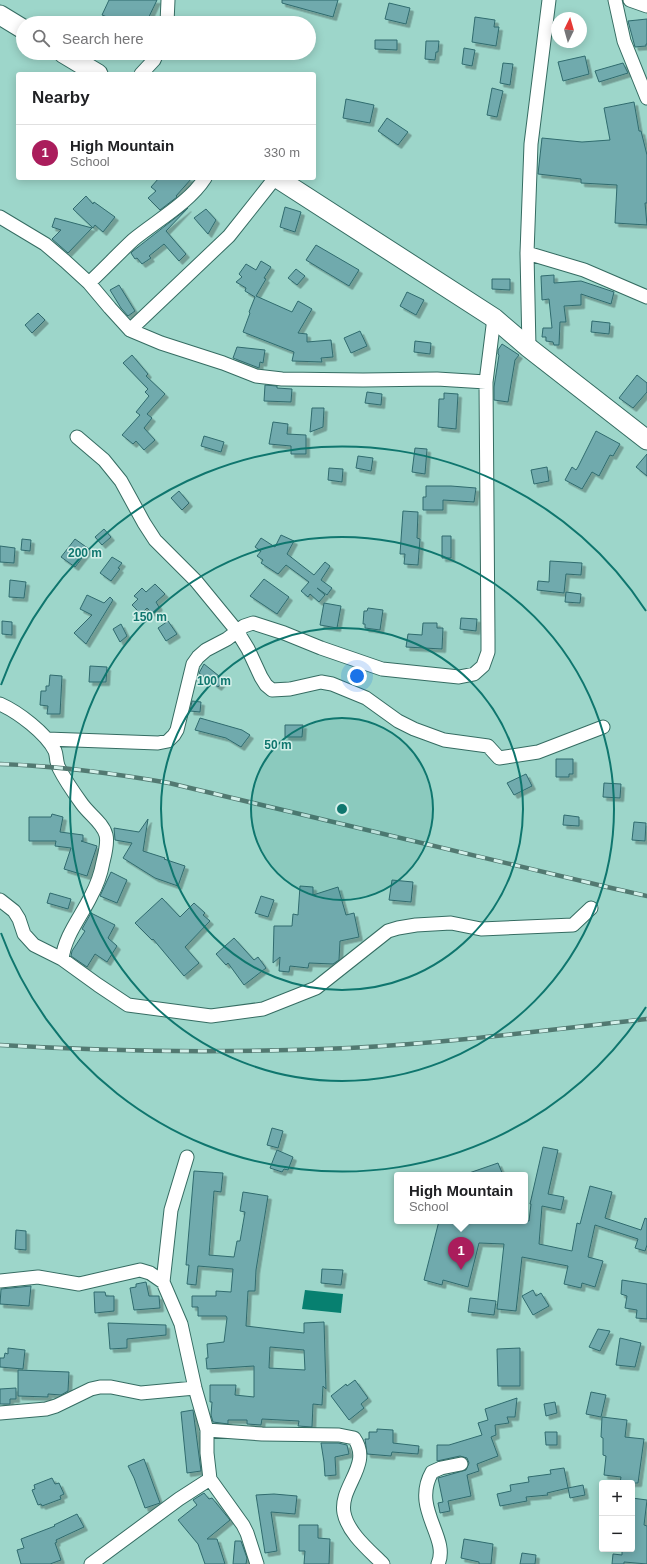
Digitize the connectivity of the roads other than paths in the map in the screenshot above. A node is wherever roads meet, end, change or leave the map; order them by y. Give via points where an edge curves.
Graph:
1 (168, 0) edge
2 (549, 0) edge
3 (615, 0) edge
4 (630, 0) edge
5 (647, 6) edge
6 (0, 15) edge
7 (167, 16) edge
8 (16, 25) edge
9 (75, 60) edge
10 (154, 60) edge
11 (95, 72) edge
12 (144, 72) edge
13 (647, 98) edge
14 (204, 180) edge
15 (274, 180) edge
16 (279, 180) edge
17 (0, 216) edge
18 (527, 253) junction
19 (89, 283) junction
20 (647, 298) edge
21 (494, 318) junction
22 (130, 330) junction
23 (529, 348) junction
24 (486, 382) junction
25 (78, 437) dead end
26 (647, 440) edge
27 (237, 631) junction
28 (0, 704) edge
29 (603, 726) dead end
30 (47, 740) junction
31 (0, 900) edge
32 (592, 908) dead end
33 (62, 958) junction
34 (187, 1157) dead end
35 (0, 1281) edge
36 (163, 1282) junction
37 (195, 1388) junction
38 (0, 1413) edge
39 (207, 1430) junction
40 (461, 1464) dead end
41 (210, 1479) junction
42 (91, 1564) edge
43 (257, 1564) edge
44 (383, 1564) edge
45 (438, 1564) edge

1 - 7 street
2 - 18 street via 531,144
3 - 13 street via 624,41
4 - 5 street
6 - 8 street
9 - 11 street
10 - 12 street
14 - 19 street
15 - 22 street via 229,236
16 - 21 street
17 - 19 street via 45,244
18 - 20 street via 584,270
18 - 23 street
19 - 22 street
21 - 23 street
21 - 24 street
22 - 24 street via 256,376 282,379 437,379
23 - 26 street
24 - 27 street via 488,652 483,666 474,674 459,677 382,669 253,623
25 - 27 street via 104,460 121,481 155,540 196,581
27 - 29 street via 261,677 272,690 321,682 332,684 366,698 414,729 444,740 488,746 499,758 538,752
27 - 30 street via 206,650 193,664 177,730 168,741 134,743
28 - 30 street via 36,728
30 - 33 street via 55,751 58,767 82,805 102,827 107,842 98,882 66,940
31 - 33 street via 14,911 28,939 34,945
32 - 33 street via 573,925 481,928 451,923 398,928 388,931 316,988 263,1009 224,1015 189,1014 128,1005
34 - 36 street via 171,1210
35 - 36 street via 38,1277 79,1284 140,1270
36 - 37 street via 181,1324
37 - 38 street via 141,1393 100,1387 46,1409
37 - 39 street
39 - 41 street
39 - 44 street via 339,1435 354,1438 361,1459 344,1503 344,1513 351,1529
40 - 45 street via 432,1472 427,1490 426,1508 441,1552
41 - 42 street
41 - 43 street via 243,1525

